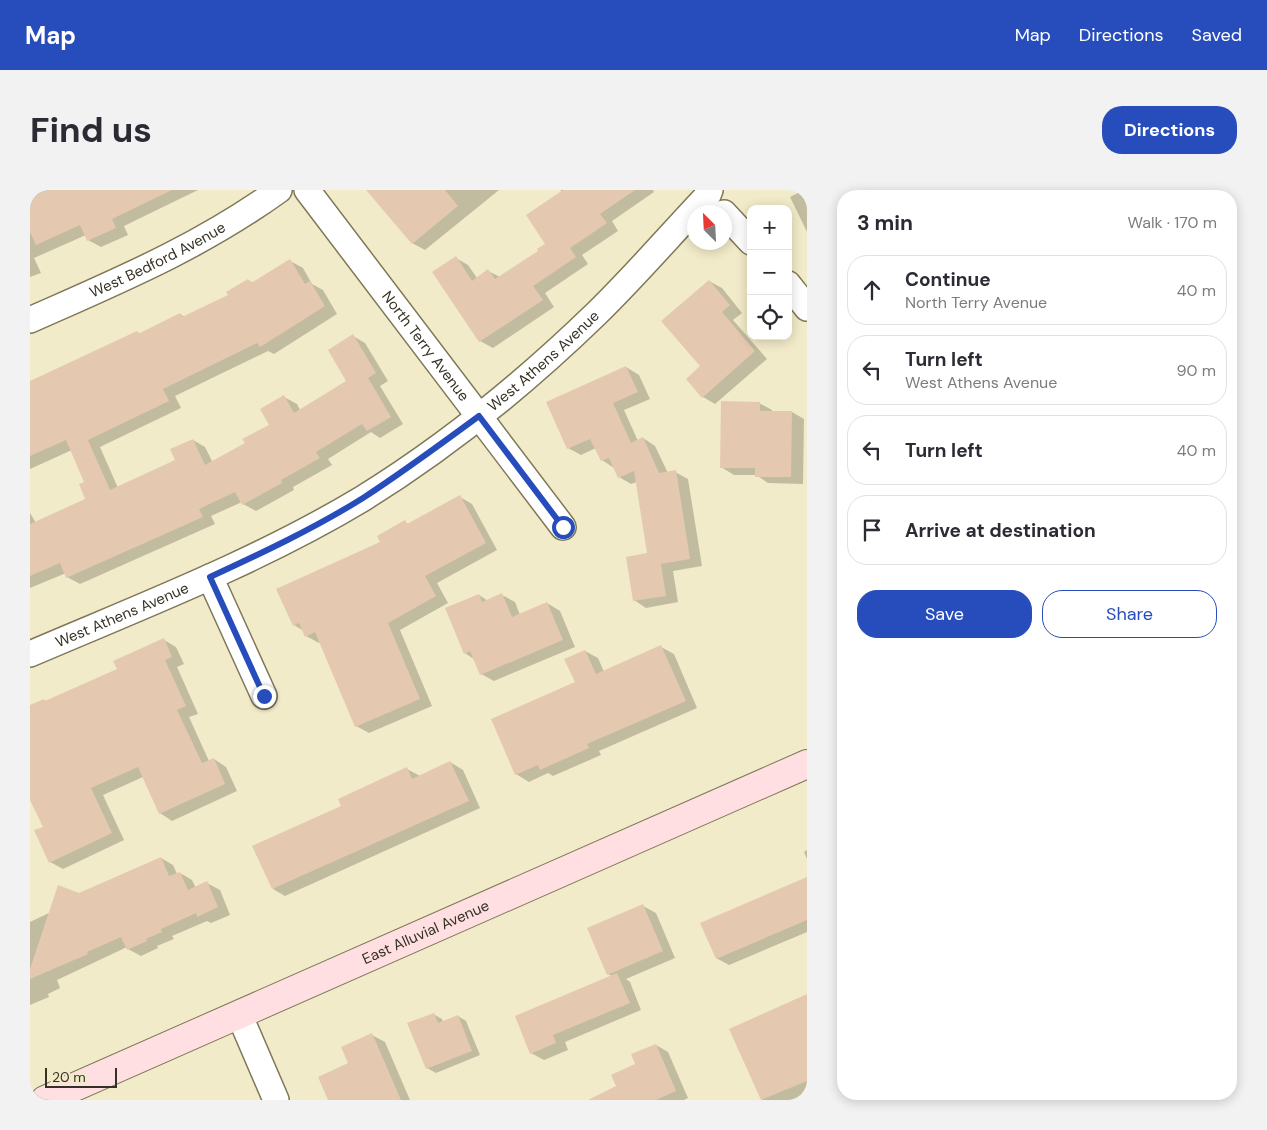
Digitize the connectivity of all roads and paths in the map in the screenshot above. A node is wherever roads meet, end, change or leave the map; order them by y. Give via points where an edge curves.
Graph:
1 (279, 190) edge
2 (307, 190) edge
3 (717, 200) edge
4 (747, 237) edge
5 (792, 289) edge
6 (807, 308) edge
7 (30, 320) edge
8 (479, 416) junction
9 (563, 527) dead end
10 (210, 577) junction
11 (30, 654) edge
12 (264, 696) dead end
13 (807, 764) edge
14 (239, 1014) junction
15 (45, 1100) edge
16 (276, 1100) edge

1 - 7 street, West Bedford Avenue via 249,211 155,264
2 - 8 street, North Terry Avenue
3 - 4 street
3 - 8 street, West Athens Avenue via 541,365
5 - 6 street
8 - 9 street, North Terry Avenue
8 - 10 street, West Athens Avenue via 362,499 269,550
10 - 11 street, West Athens Avenue
10 - 12 street
13 - 14 street, East Alluvial Avenue
14 - 15 street, East Alluvial Avenue
14 - 16 street

